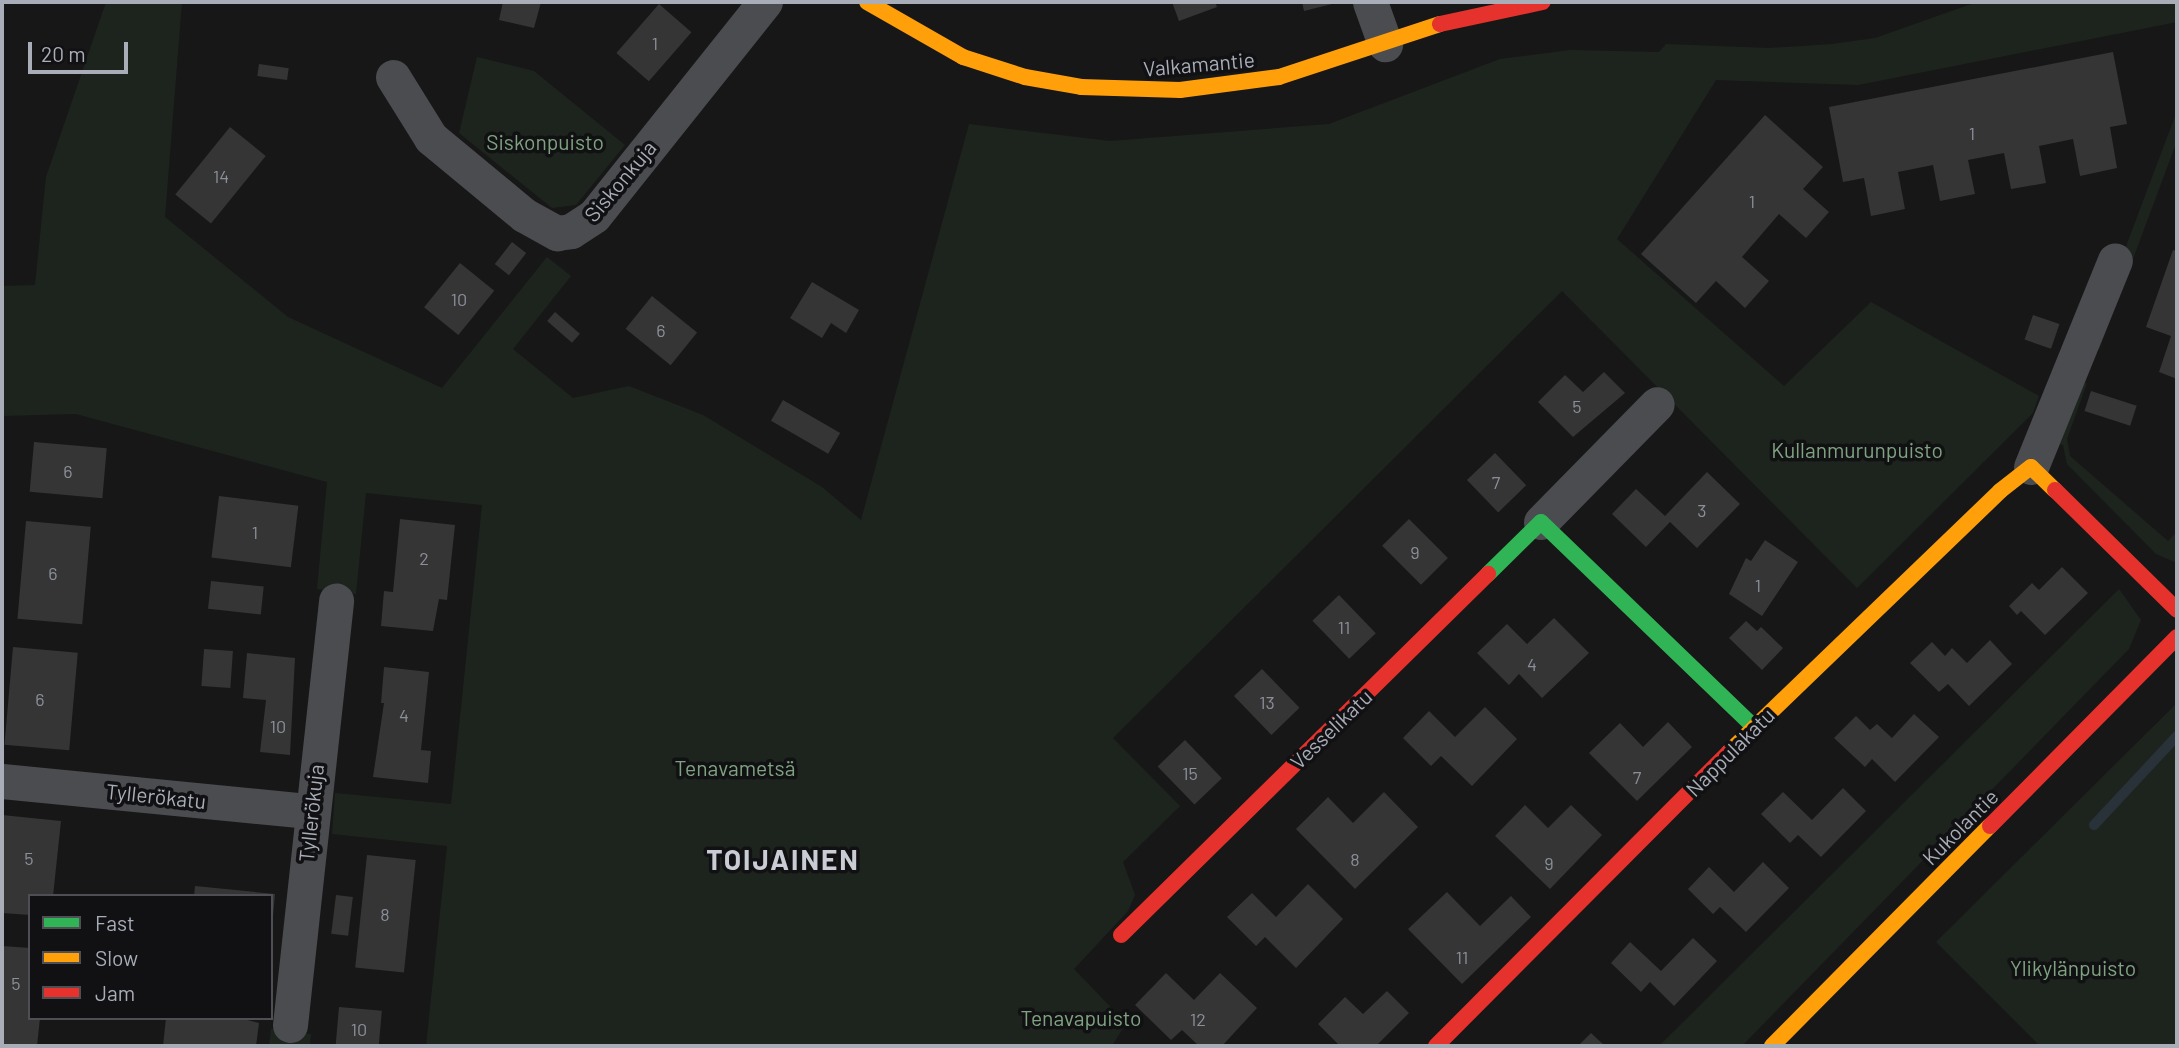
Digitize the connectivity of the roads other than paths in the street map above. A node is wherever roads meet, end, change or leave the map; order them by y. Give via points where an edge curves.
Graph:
1 (765, 2) edge
2 (867, 2) edge
3 (1370, 2) edge
4 (1543, 2) edge
5 (1385, 44) junction
6 (393, 77) dead end
7 (2115, 260) dead end
8 (1657, 404) dead end
9 (2031, 467) junction
10 (1541, 522) junction
11 (336, 600) dead end
12 (2177, 610) edge
13 (2177, 637) edge
14 (1754, 727) junction
15 (2, 781) edge
16 (310, 811) junction
17 (1121, 935) dead end
18 (290, 1026) dead end
19 (1436, 1046) edge
20 (1772, 1046) edge

1 - 6 street, Siskonkuja via 594,216 570,231 557,233 524,215 431,138
2 - 5 street, Valkamantie via 963,57 1025,77 1081,87 1180,90 1266,79
3 - 5 street
4 - 5 street, Valkamantie via 1471,15
7 - 9 street
8 - 10 street, Vesselikatu
9 - 12 street
9 - 14 street, Nappulakatu via 2000,491
10 - 14 street
10 - 17 street, Vesselikatu
11 - 16 street, Tyllerökuja
13 - 20 street, Kukolantie
14 - 19 street, Nappulakatu
15 - 16 street, Tyllerökatu
16 - 18 street, Tyllerökuja

